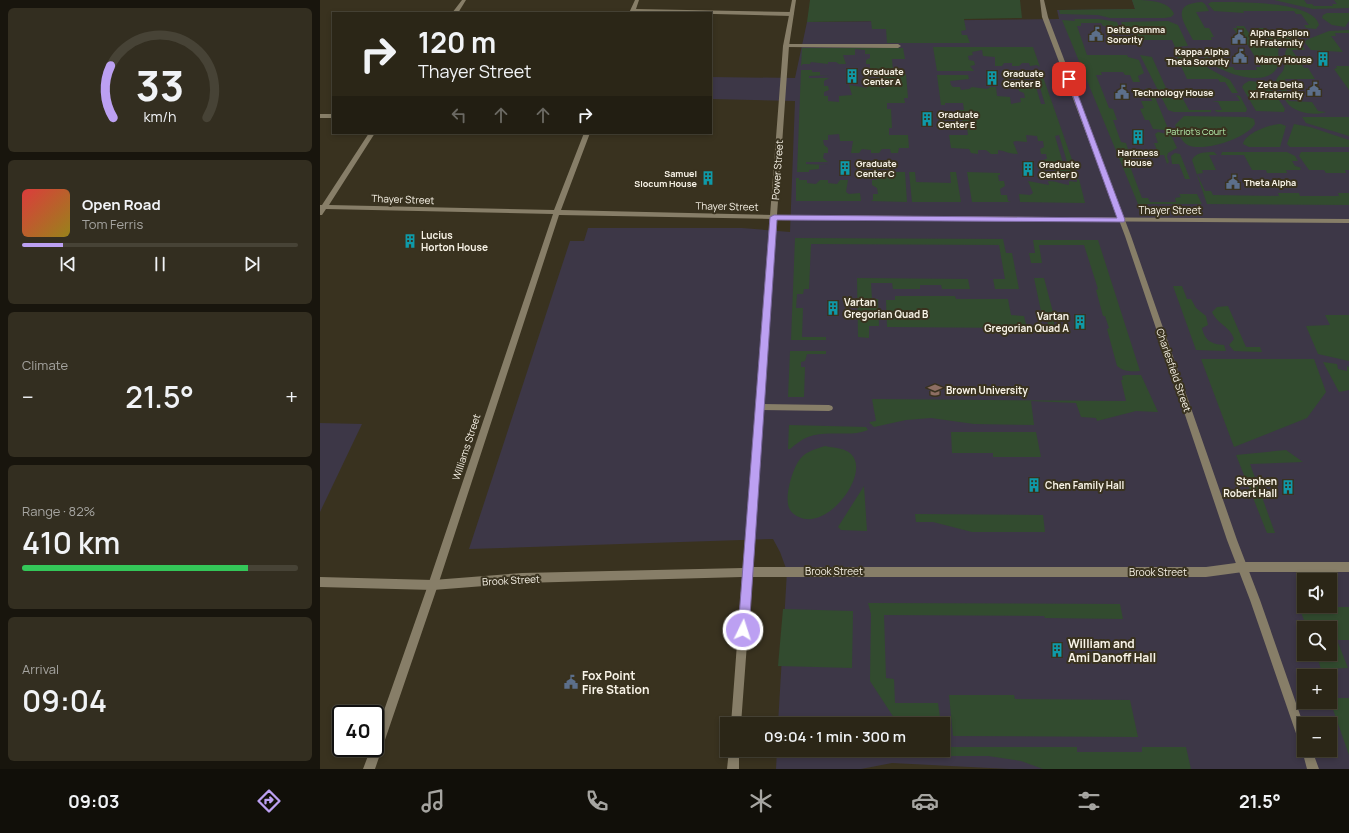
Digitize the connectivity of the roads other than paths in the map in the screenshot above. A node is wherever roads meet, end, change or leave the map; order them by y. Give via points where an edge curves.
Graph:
1 (464, 0) edge
2 (637, 0) edge
3 (794, 0) edge
4 (1042, 0) edge
5 (632, 11) edge
6 (456, 12) edge
7 (685, 12) edge
8 (712, 13) edge
9 (791, 14) junction
10 (786, 46) junction
11 (898, 46) dead end
12 (320, 116) edge
13 (332, 116) edge
14 (371, 134) edge
15 (587, 134) edge
16 (321, 209) edge
17 (557, 213) junction
18 (774, 217) junction
19 (1121, 220) junction
20 (1349, 221) edge
21 (760, 407) junction
22 (829, 408) dead end
23 (1243, 567) junction
24 (1349, 567) edge
25 (748, 572) junction
26 (320, 582) edge
27 (433, 585) junction
28 (737, 717) edge
29 (1297, 722) edge
30 (734, 757) edge
31 (1309, 757) edge
32 (369, 769) edge
33 (733, 769) edge
34 (1313, 769) edge

1 - 6 street
2 - 5 street
3 - 9 street, Power Street
4 - 19 street, Charlesfield Street via 1045,17
5 - 7 street
8 - 9 street
9 - 10 street, Power Street
10 - 11 street
10 - 18 street, Power Street
12 - 13 street
14 - 16 street
15 - 17 street, Williams Street
16 - 17 street, Thayer Street
17 - 18 street, Thayer Street
17 - 27 street, Williams Street
18 - 19 street, Thayer Street
18 - 21 street, Power Street
19 - 20 street, Thayer Street
19 - 23 street, Charlesfield Street
21 - 22 street
21 - 25 street, Power Street
23 - 24 street, Brook Street
23 - 25 street, Brook Street via 1206,572
23 - 29 street, Charlesfield Street
25 - 27 street, Brook Street via 522,578
25 - 28 street, Power Street
26 - 27 street, Brook Street
27 - 32 street, Williams Street
30 - 33 street
31 - 34 street

